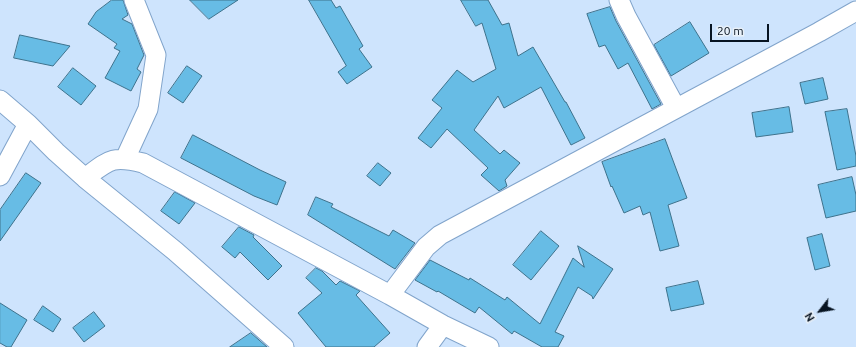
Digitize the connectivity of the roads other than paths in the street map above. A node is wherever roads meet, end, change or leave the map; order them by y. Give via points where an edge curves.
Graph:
1 (134, 0) edge
2 (619, 0) edge
3 (856, 11) edge
4 (0, 100) edge
5 (676, 108) junction
6 (28, 124) junction
7 (126, 159) junction
8 (0, 176) edge
9 (85, 178) junction
10 (390, 295) junction
11 (443, 325) junction
12 (284, 347) edge
13 (427, 347) edge
14 (489, 347) edge

1 - 7 street via 156,56 148,109
2 - 5 street
3 - 5 street
4 - 6 street
5 - 10 street via 440,235 426,247
6 - 8 street
6 - 9 street
7 - 9 street via 108,161
7 - 10 street via 143,163
9 - 12 street via 175,251
10 - 11 street
11 - 13 street
11 - 14 street

